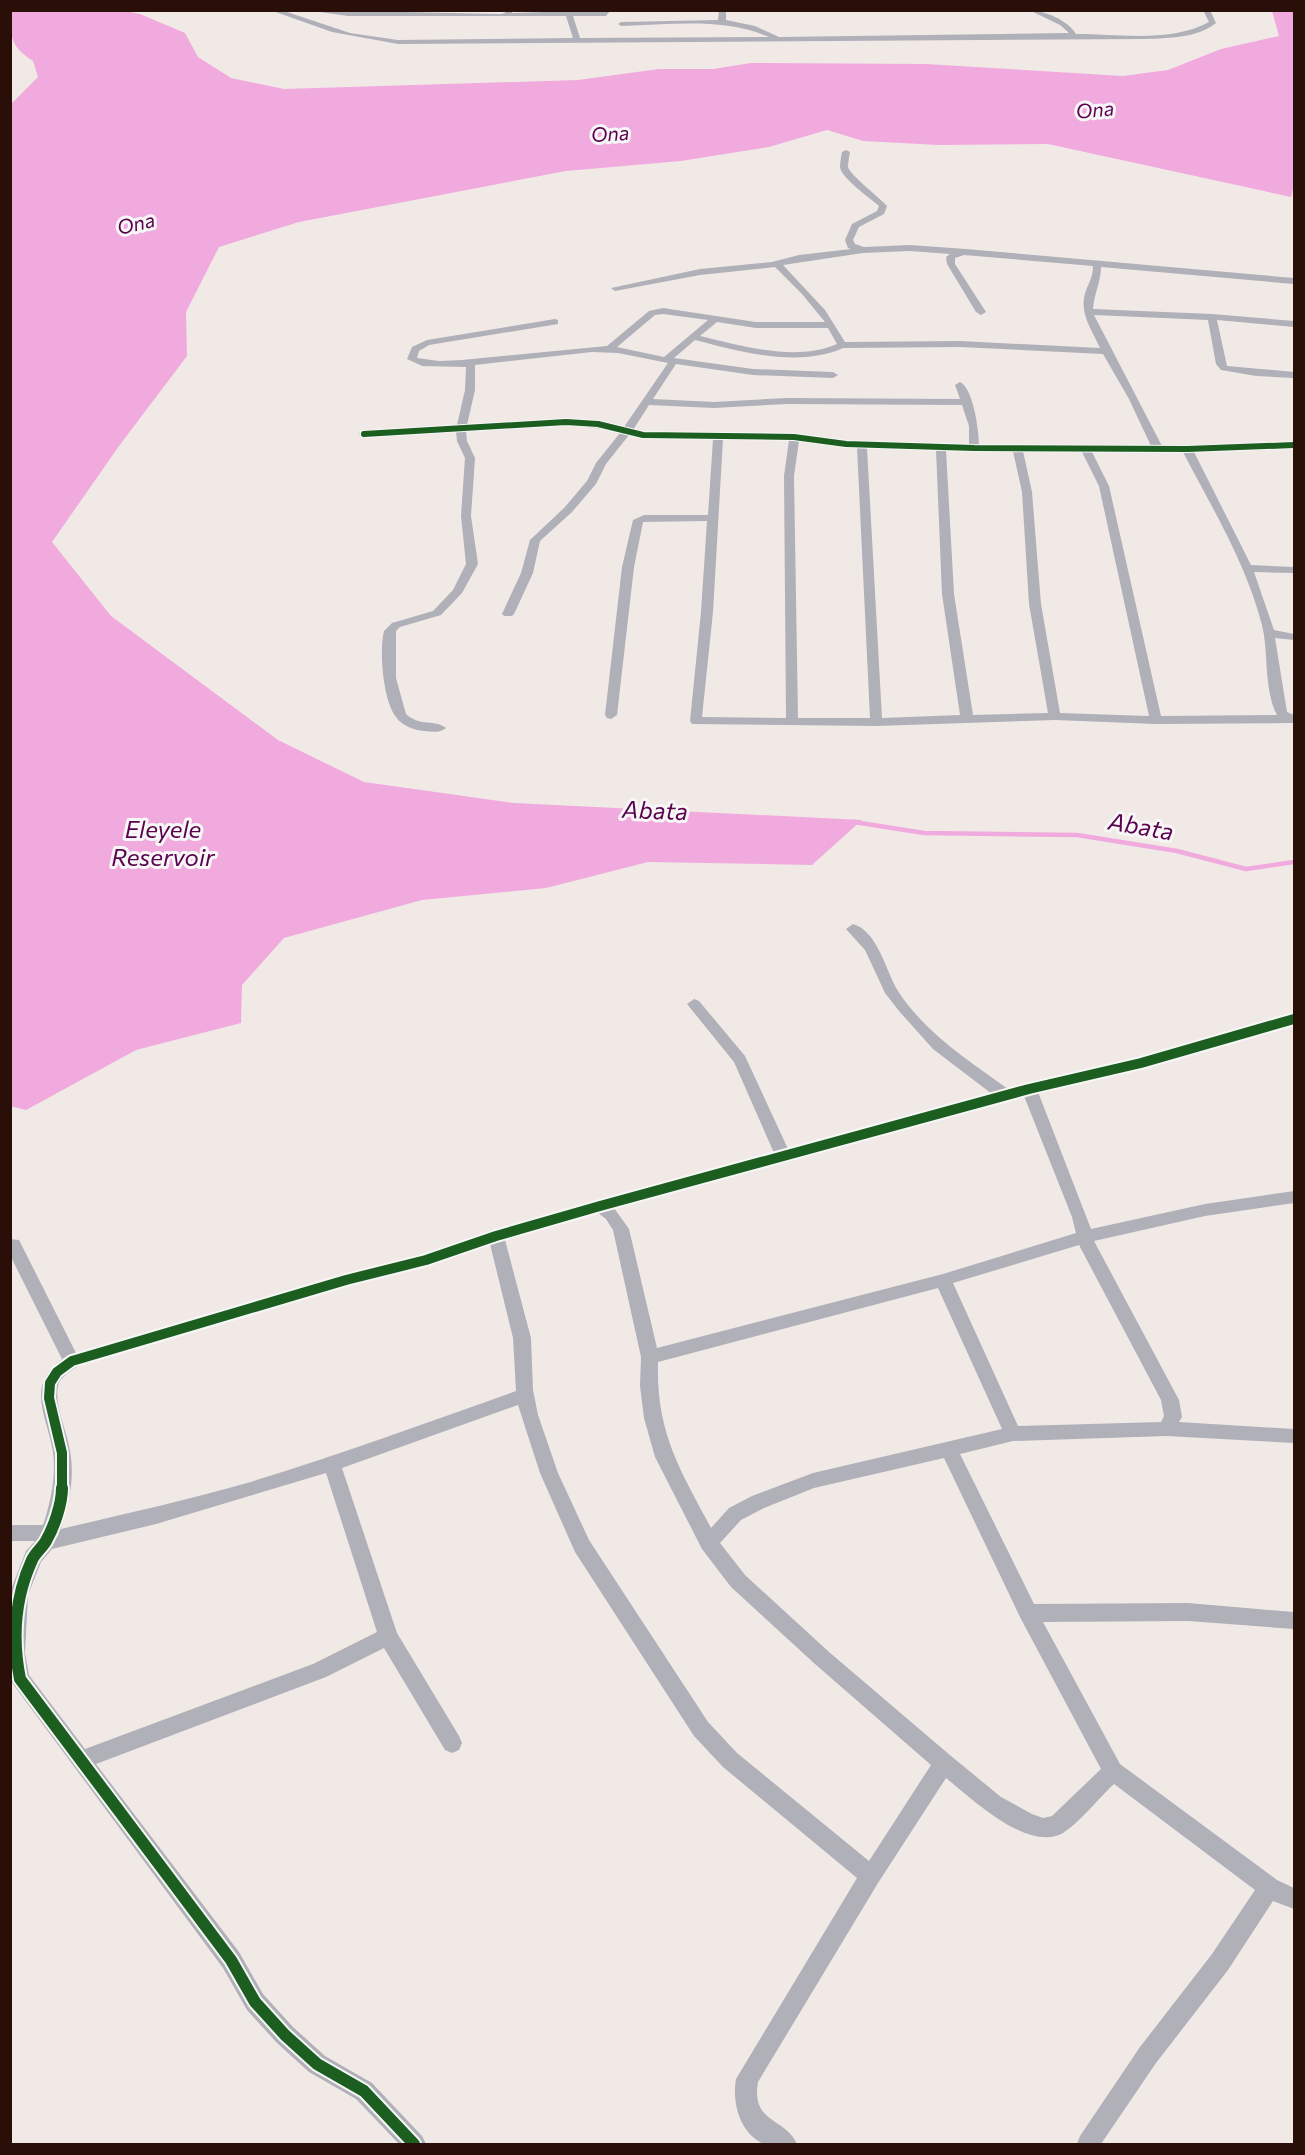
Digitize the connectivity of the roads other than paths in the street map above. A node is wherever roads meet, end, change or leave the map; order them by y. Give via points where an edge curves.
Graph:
1 (273, 10) edge
2 (309, 10) edge
3 (608, 10) edge
4 (723, 10) edge
5 (1032, 10) edge
6 (1206, 10) edge
7 (419, 13) edge
8 (509, 13) edge
9 (569, 14) junction
10 (724, 22) junction
11 (621, 24) dead end
12 (1069, 32) junction
13 (779, 38) junction
14 (577, 40) junction
15 (846, 152) dead end
16 (863, 250) junction
17 (966, 252) junction
18 (777, 264) junction
19 (1096, 265) junction
20 (1294, 281) edge
21 (615, 288) dead end
22 (981, 312) dead end
23 (1088, 312) junction
24 (1212, 317) junction
25 (715, 319) junction
26 (555, 322) dead end
27 (1294, 324) edge
28 (831, 325) junction
29 (693, 337) junction
30 (842, 345) junction
31 (609, 349) junction
32 (1106, 351) junction
33 (670, 361) junction
34 (469, 364) junction
35 (833, 375) dead end
36 (1294, 375) edge
37 (960, 385) dead end
38 (648, 402) junction
39 (967, 402) junction
40 (461, 429) junction
41 (627, 431) junction
42 (364, 434) dead end
43 (718, 436) junction
44 (794, 437) junction
45 (862, 445) junction
46 (1294, 445) edge
47 (941, 446) junction
48 (1156, 447) junction
49 (974, 448) junction
50 (1017, 448) junction
51 (1085, 448) junction
52 (1187, 449) junction
53 (713, 518) junction
54 (1247, 568) junction
55 (1294, 570) edge
56 (508, 614) dead end
57 (1269, 632) junction
58 (1294, 637) edge
59 (611, 715) dead end
60 (1055, 716) junction
61 (1290, 718) edge
62 (967, 719) junction
63 (1156, 720) junction
64 (792, 721) junction
65 (876, 722) junction
66 (440, 728) dead end
67 (853, 929) dead end
68 (694, 1004) dead end
69 (1294, 1019) edge
70 (1029, 1089) junction
71 (1006, 1095) junction
72 (783, 1156) junction
73 (1294, 1197) edge
74 (600, 1206) junction
75 (496, 1236) junction
76 (1085, 1239) junction
77 (13, 1244) dead end
78 (943, 1280) junction
79 (650, 1357) junction
80 (72, 1361) junction
81 (525, 1395) junction
82 (1166, 1429) junction
83 (1013, 1434) junction
84 (1294, 1436) edge
85 (949, 1450) junction
86 (332, 1464) junction
87 (10, 1533) edge
88 (47, 1538) junction
89 (709, 1543) junction
90 (1028, 1612) junction
91 (1294, 1620) edge
92 (388, 1636) junction
93 (452, 1743) dead end
94 (81, 1760) junction
95 (944, 1763) junction
96 (1113, 1771) junction
97 (871, 1876) junction
98 (1269, 1888) junction
99 (1294, 1899) edge
100 (414, 2145) edge
101 (784, 2145) edge
102 (1088, 2145) edge

1 - 14 street via 326,30 378,41
2 - 7 street
3 - 9 street via 606,14
4 - 10 street
5 - 12 street
6 - 12 street via 1214,23 1205,30 1156,35
7 - 8 street
8 - 9 street
9 - 14 street
10 - 11 street via 646,20
10 - 13 street via 753,27
12 - 13 street
13 - 14 street
15 - 16 street via 844,169 849,177 883,206 881,212 855,226 849,240 851,246
16 - 17 street
16 - 18 street
17 - 19 street
17 - 22 street via 950,256 951,264
18 - 21 street via 700,272
18 - 28 street via 797,282
19 - 20 street
19 - 23 street
23 - 24 street
23 - 32 street
24 - 27 street
24 - 36 street via 1224,368
25 - 28 street via 756,325
25 - 29 street
25 - 31 street via 652,314
26 - 34 street via 427,343 415,349 412,359 427,365
28 - 30 street
29 - 30 street via 783,354 825,352
29 - 33 street
30 - 32 street via 960,344
31 - 33 street
31 - 34 street via 552,352
32 - 48 street
33 - 35 street via 791,376
33 - 38 street
34 - 40 street via 470,390
37 - 39 street
38 - 39 street
38 - 41 street
39 - 49 street via 974,426
40 - 41 street via 566,422
40 - 42 street
40 - 66 street via 470,459 466,516 472,564 469,573 448,604 437,612 396,625 389,636 392,684 400,714 410,723
41 - 43 street via 665,437
41 - 56 street via 579,498 535,540 527,573
43 - 44 street
43 - 53 street
44 - 45 street
44 - 64 street via 789,476
45 - 47 street
45 - 65 street
46 - 52 street
47 - 49 street
47 - 62 street via 948,594
48 - 51 street
48 - 52 street
49 - 50 street
50 - 51 street
50 - 60 street via 1027,492 1035,604
51 - 63 street via 1104,486
52 - 54 street
53 - 59 street via 638,520 628,567
53 - 64 street via 696,721
54 - 55 street
54 - 57 street
57 - 58 street
57 - 61 street via 1281,714
60 - 62 street
60 - 63 street
61 - 63 street
62 - 65 street
64 - 65 street
67 - 71 street via 871,948 892,993 938,1045
68 - 72 street via 741,1060
69 - 70 street via 1141,1063
70 - 71 street
70 - 76 street via 1080,1217
71 - 72 street
72 - 74 street
73 - 76 street via 1208,1210
74 - 75 street
74 - 79 street via 621,1229
75 - 80 street via 426,1260
75 - 81 street via 522,1338
76 - 78 street
76 - 82 street via 1170,1400 1173,1417
77 - 80 street
78 - 79 street
78 - 83 street
79 - 89 street via 653,1418 664,1457
80 - 88 street via 50,1383 62,1453 63,1486
81 - 86 street
81 - 97 street via 540,1446 578,1539 695,1721 730,1760
82 - 83 street
82 - 84 street
83 - 85 street
85 - 89 street via 813,1481 758,1502 735,1514
85 - 90 street
86 - 88 street via 167,1513
86 - 92 street
87 - 88 street
88 - 94 street via 33,1557 19,1595 15,1653 20,1679
89 - 95 street via 738,1581
90 - 91 street via 1188,1612
90 - 96 street
92 - 93 street
92 - 94 street via 319,1671
94 - 100 street via 231,1960 255,2002 317,2064 364,2091
95 - 96 street via 994,1804 1043,1828 1057,1825
95 - 97 street
96 - 98 street
97 - 101 street via 747,2079 742,2095 747,2110 760,2127
98 - 99 street
98 - 102 street via 1221,1962 1148,2055

